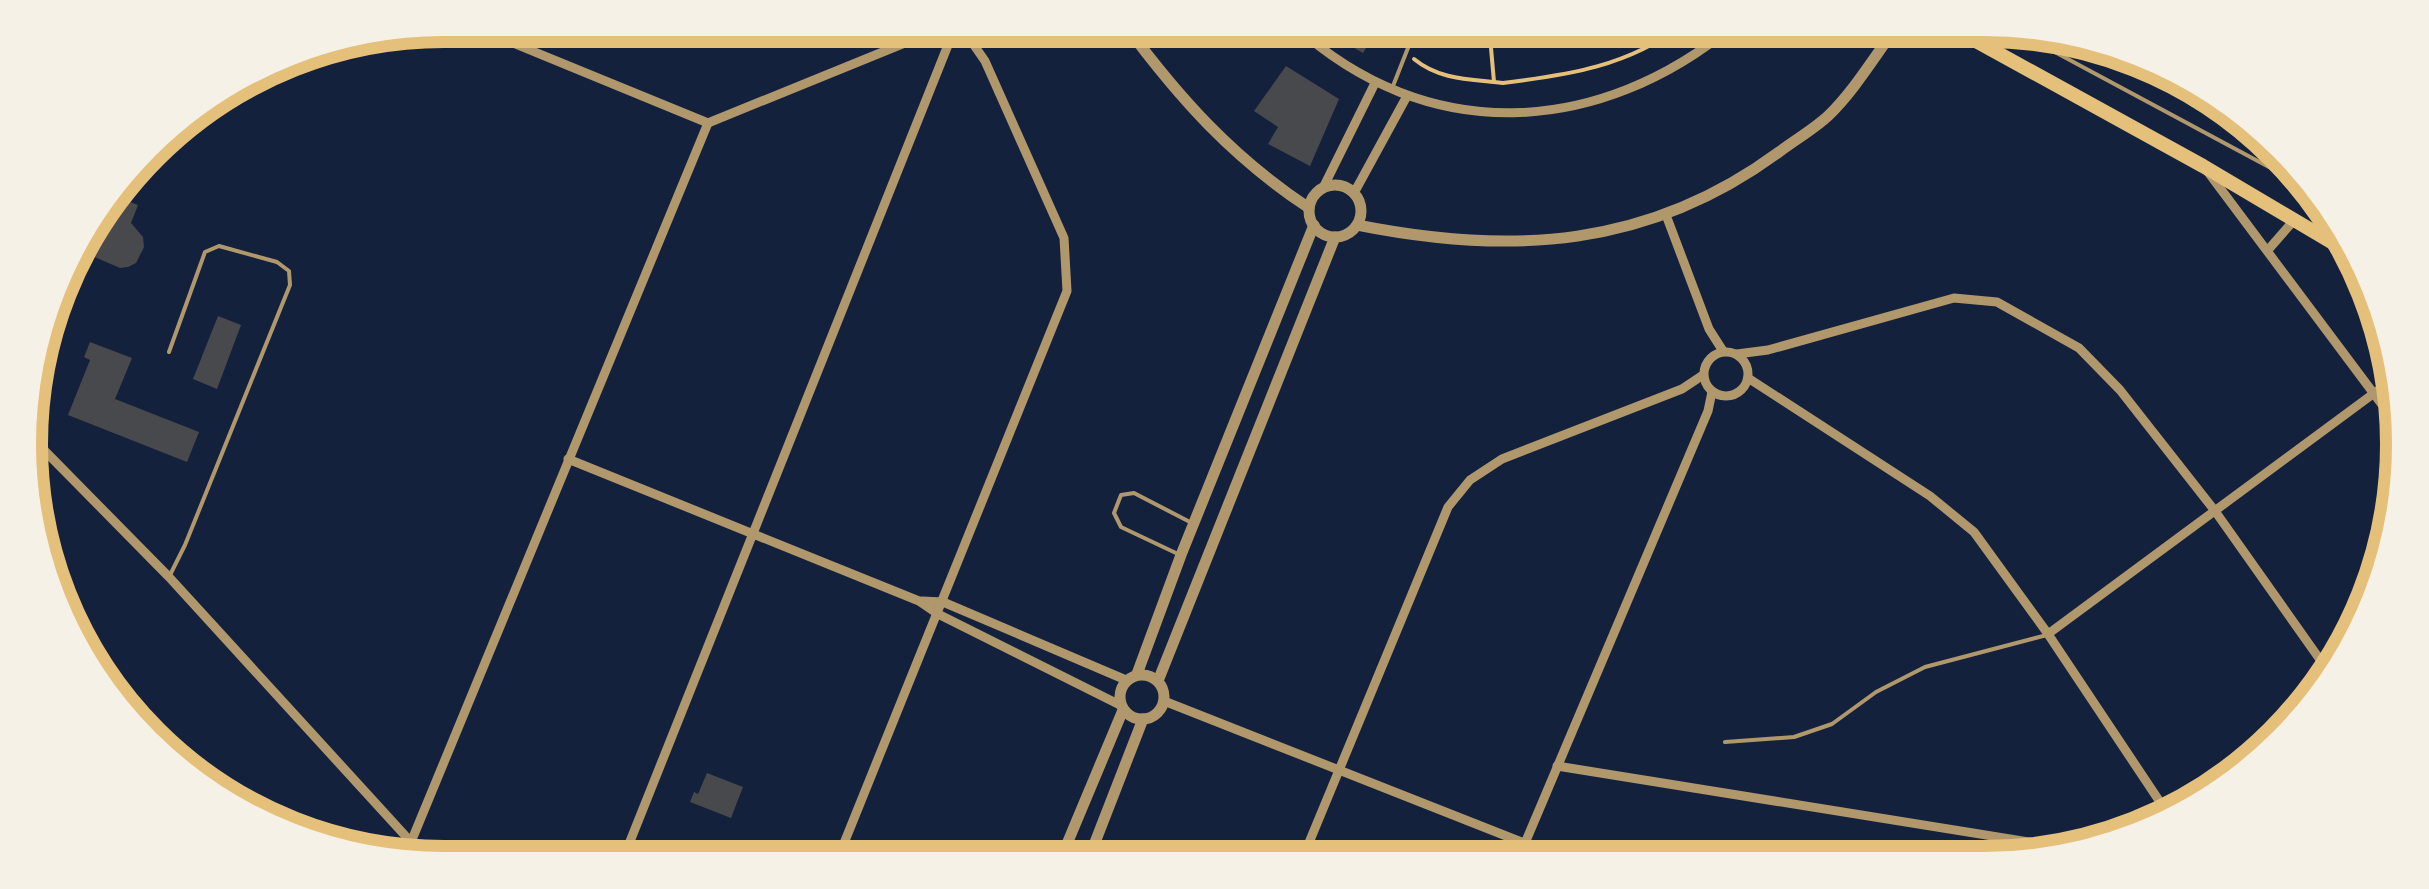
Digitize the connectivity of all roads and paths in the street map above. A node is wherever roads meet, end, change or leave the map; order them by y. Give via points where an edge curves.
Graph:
1 (511, 42) edge
2 (912, 42) edge
3 (948, 42) edge
4 (969, 42) edge
5 (1138, 42) edge
6 (1312, 42) edge
7 (1389, 42) edge
8 (1411, 42) edge
9 (1490, 42) edge
10 (1658, 42) edge
11 (1713, 42) edge
12 (1885, 42) edge
13 (1978, 42) edge
14 (2046, 47) edge
15 (1407, 53) junction
16 (1494, 82) junction
17 (1375, 83) junction
18 (1391, 90) junction
19 (1406, 96) junction
20 (708, 123) junction
21 (2204, 166) junction
22 (2283, 174) edge
23 (1323, 188) junction
24 (1354, 193) junction
25 (1310, 208) junction
26 (1666, 215) junction
27 (2295, 218) junction
28 (1314, 225) junction
29 (1357, 225) junction
30 (1335, 236) junction
31 (2331, 241) edge
32 (2268, 250) junction
33 (1709, 329) junction
34 (1768, 350) junction
35 (1723, 351) junction
36 (169, 352) dead end
37 (1737, 354) junction
38 (1710, 357) junction
39 (1747, 366) junction
40 (1746, 383) junction
41 (1711, 387) junction
42 (2382, 387) edge
43 (2374, 394) junction
44 (2385, 409) edge
45 (42, 448) edge
46 (568, 459) junction
47 (2215, 511) junction
48 (1194, 524) junction
49 (754, 535) junction
50 (1181, 556) junction
51 (169, 577) junction
52 (920, 601) junction
53 (943, 602) junction
54 (938, 614) junction
55 (2048, 634) junction
56 (2322, 663) edge
57 (1093, 668) junction
58 (1132, 677) junction
59 (1158, 680) junction
60 (1085, 687) junction
61 (1164, 701) junction
62 (1121, 707) junction
63 (1143, 719) junction
64 (1725, 742) dead end
65 (1557, 766) junction
66 (1338, 770) junction
67 (2162, 805) edge
68 (411, 842) junction
69 (1524, 843) junction
70 (2037, 843) edge
71 (410, 845) edge
72 (413, 845) edge
73 (627, 846) edge
74 (843, 846) edge
75 (1066, 846) edge
76 (1093, 846) edge
77 (1308, 846) edge
78 (1523, 846) edge

1 - 20 street
2 - 20 street
3 - 49 street
4 - 53 street via 985,61 1064,238 1067,291
5 - 25 street via 1175,92 1261,175
6 - 17 street
7 - 15 path
8 - 15 lane
9 - 16 path
10 - 16 path via 1572,74
11 - 19 street via 1652,80 1577,105 1526,113 1469,110
12 - 26 street via 1828,116 1738,182
13 - 21 main road
14 - 22 lane
15 - 16 path via 1427,69
15 - 18 lane
17 - 18 street
17 - 23 street
18 - 19 street
19 - 24 street
20 - 46 street
21 - 27 main road
21 - 32 street
23 - 24 street via 1340,185
23 - 25 street
24 - 29 street via 1361,208
25 - 28 street
26 - 29 street via 1543,242
26 - 33 street
27 - 31 main road
27 - 32 street
28 - 30 street
28 - 48 street
29 - 30 street
30 - 59 street
32 - 43 street
33 - 35 street
33 - 38 street
34 - 37 street
34 - 39 street
34 - 47 street via 1954,298 1997,302 2079,348
35 - 37 street
35 - 38 street
36 - 51 lane via 205,252 219,246 289,271 290,285
37 - 39 street
38 - 41 street
39 - 40 street
40 - 41 street via 1730,396
40 - 55 street via 1930,496 1974,532
41 - 65 street via 1708,411
41 - 66 street via 1682,389 1502,459 1470,480 1448,507
42 - 43 street
43 - 44 street
43 - 47 street
45 - 51 street
46 - 49 street
46 - 68 street
47 - 55 street
47 - 56 street
48 - 50 street
48 - 50 lane via 1134,492 1121,495 1114,513 1121,527
49 - 52 street
49 - 73 street
50 - 58 street
51 - 68 street
52 - 53 street
52 - 54 street
53 - 54 street
53 - 57 street
54 - 60 street
54 - 74 street
55 - 64 lane via 1924,667 1832,724 1794,737
55 - 67 street
57 - 58 street
57 - 60 street
58 - 59 street
58 - 62 street via 1119,692
59 - 61 street
60 - 62 street
61 - 63 street via 1157,714
61 - 66 street
62 - 63 street
62 - 75 street
63 - 76 street
65 - 69 street
65 - 70 street
66 - 69 street
66 - 77 street
68 - 71 street
68 - 72 street
69 - 78 street

